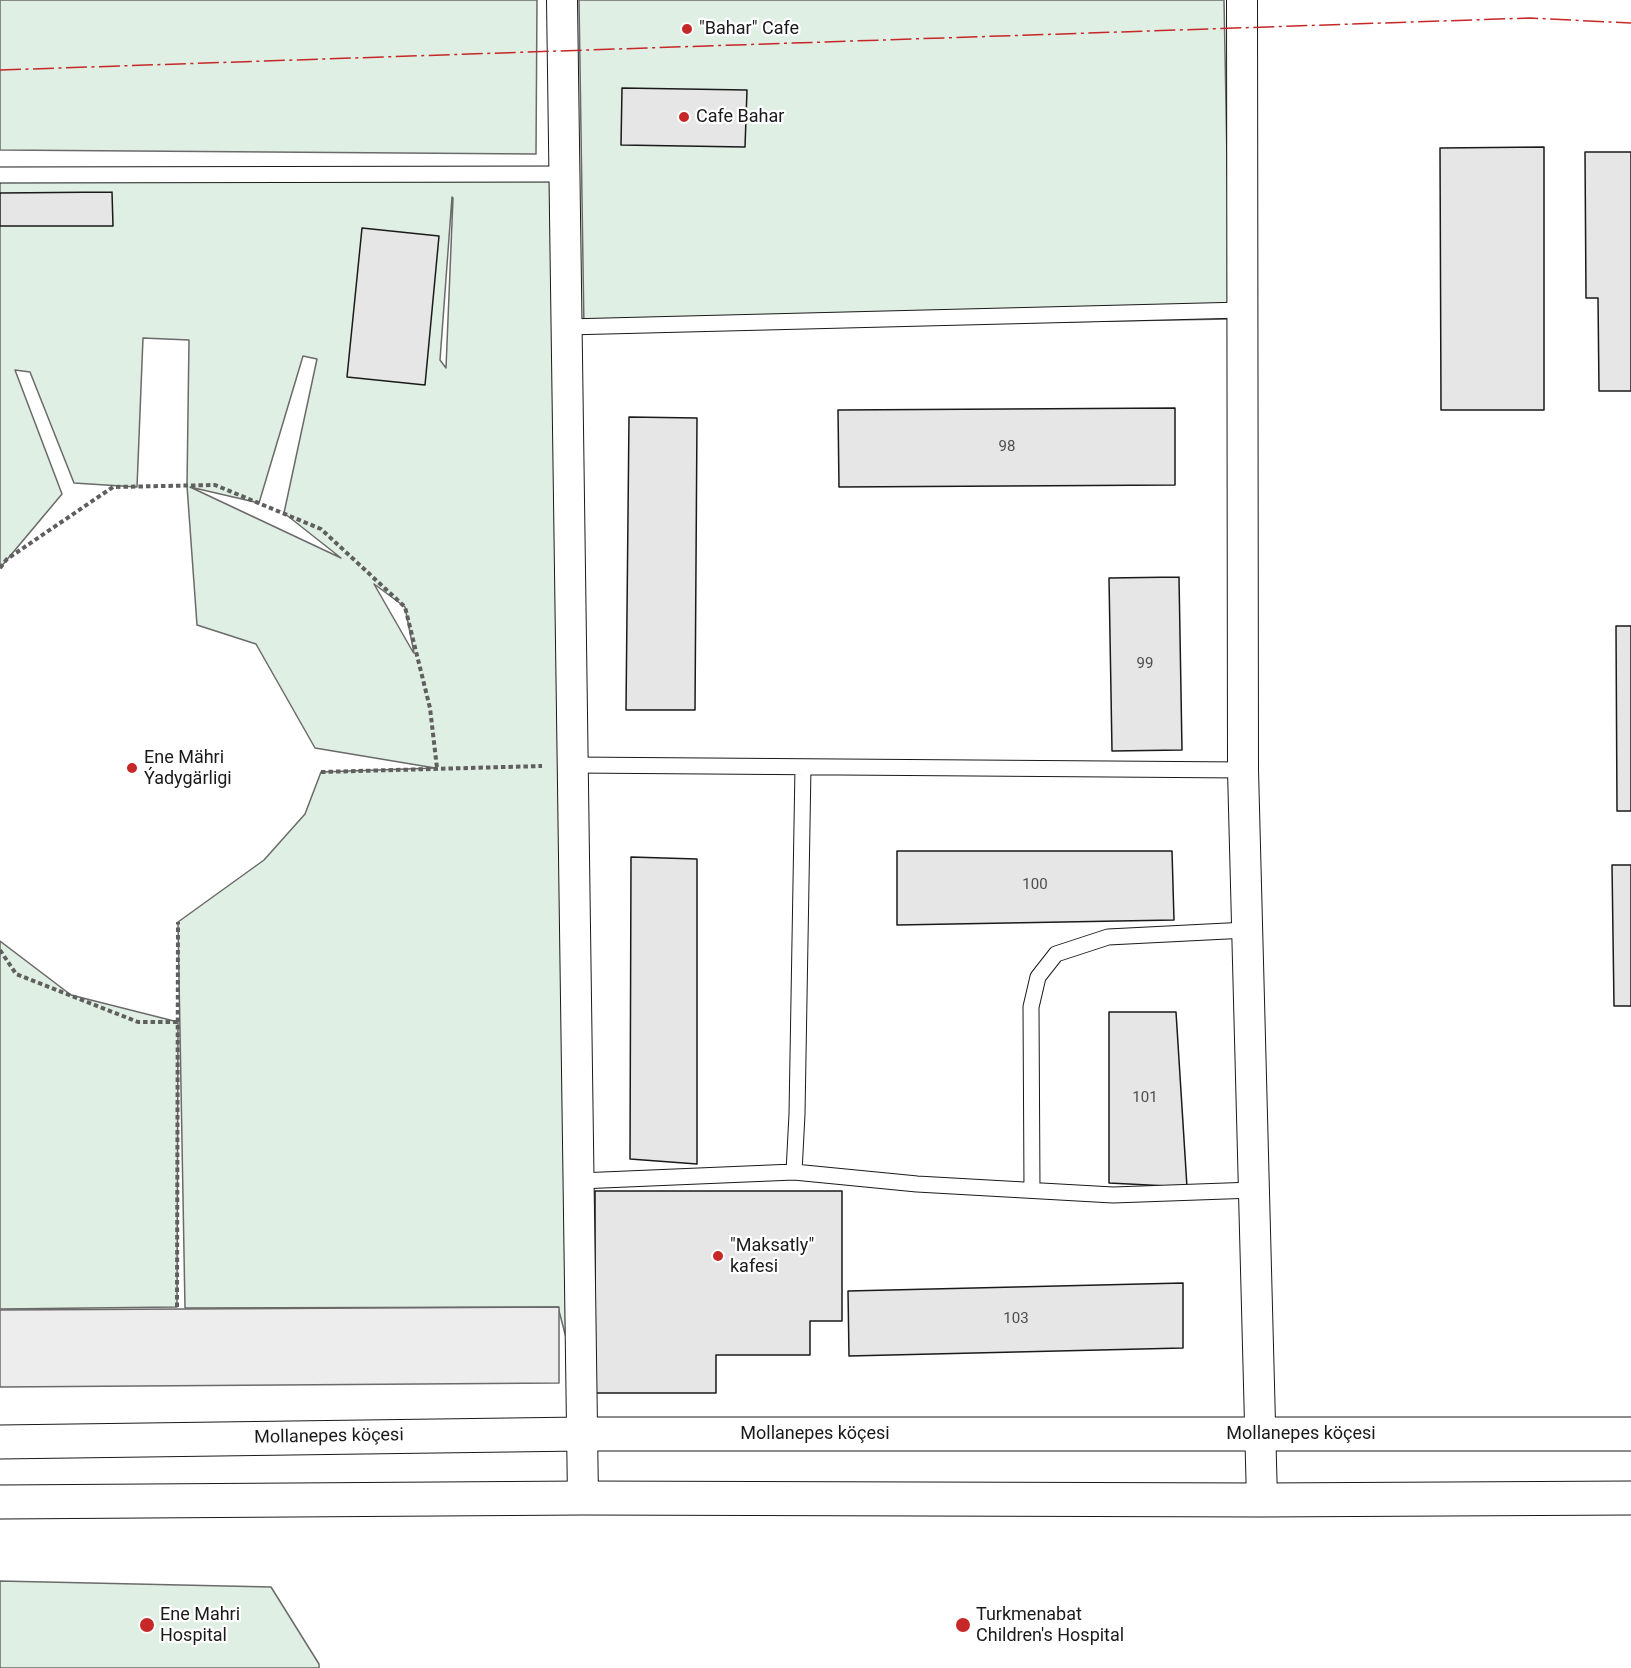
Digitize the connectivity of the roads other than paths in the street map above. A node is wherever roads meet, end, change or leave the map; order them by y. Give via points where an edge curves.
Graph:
1 (562, 0) edge
2 (1242, 0) edge
3 (564, 174) junction
4 (0, 175) edge
5 (1243, 310) junction
6 (567, 327) junction
7 (572, 765) junction
8 (803, 766) junction
9 (1243, 771) junction
10 (1246, 930) junction
11 (794, 1172) junction
12 (579, 1181) junction
13 (1032, 1190) junction
14 (1254, 1190) junction
15 (582, 1434) junction
16 (1260, 1434) junction
17 (1631, 1434) edge
18 (0, 1442) edge
19 (583, 1498) junction
20 (1631, 1498) edge
21 (1262, 1500) junction
22 (0, 1502) edge

1 - 3 street
2 - 5 street
3 - 4 lane
3 - 6 street
5 - 6 lane
5 - 9 street
6 - 7 street
7 - 8 lane
7 - 12 street
8 - 9 lane
8 - 11 lane
9 - 10 street
10 - 13 lane via 1108,937 1056,954 1038,977 1030,1006
10 - 14 street
11 - 12 lane
11 - 13 lane
12 - 15 street
13 - 14 lane via 1113,1195
14 - 16 street
15 - 16 street, Mollanepes köçesi
15 - 18 street, Mollanepes köçesi
15 - 19 street
16 - 17 street, Mollanepes köçesi
16 - 21 street
19 - 21 street
19 - 22 street
20 - 21 street

